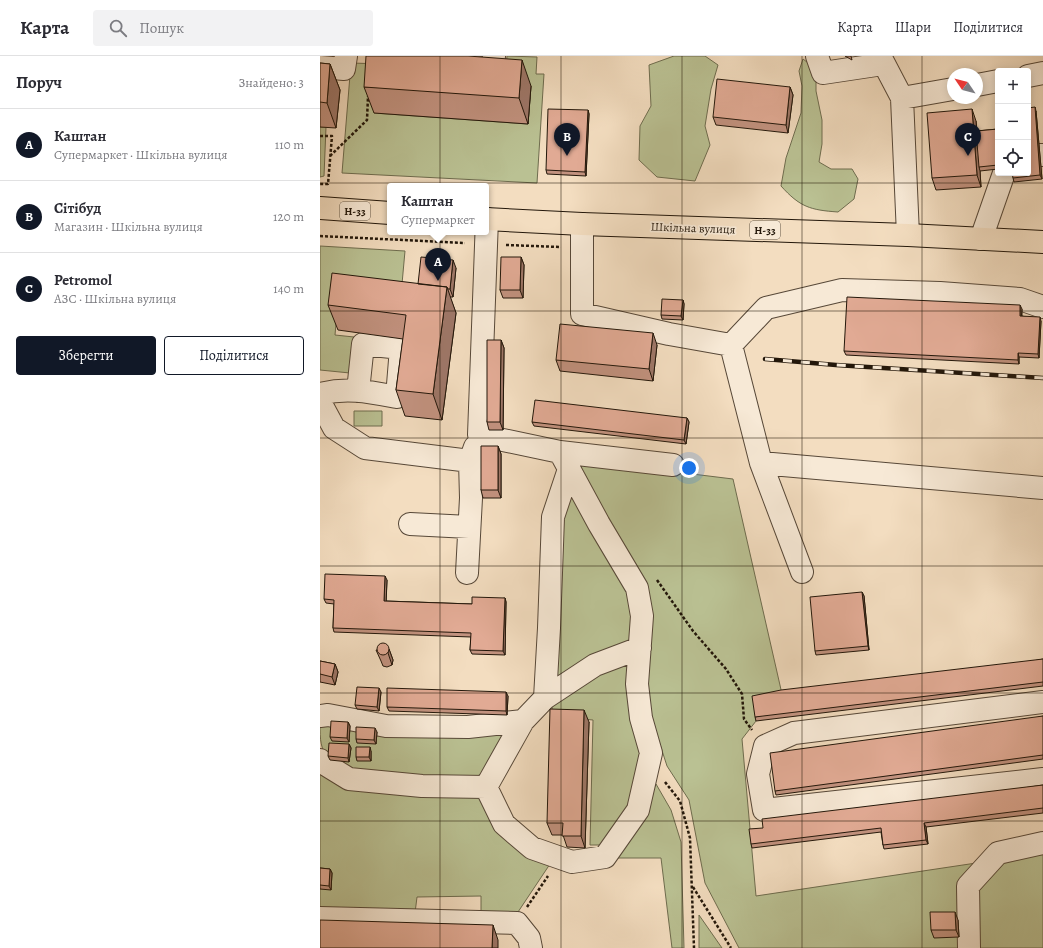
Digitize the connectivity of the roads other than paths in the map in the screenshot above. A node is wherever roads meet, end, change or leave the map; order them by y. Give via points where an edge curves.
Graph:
1 (346, 56) edge
2 (428, 56) edge
3 (494, 56) edge
4 (817, 56) edge
5 (882, 60) edge
6 (320, 67) edge
7 (1043, 73) edge
8 (1031, 75) edge
9 (995, 82) edge
10 (983, 84) edge
11 (947, 90) edge
12 (902, 98) junction
13 (1003, 176) edge
14 (320, 208) edge
15 (387, 213) edge
16 (489, 219) edge
17 (582, 224) junction
18 (486, 235) edge
19 (908, 235) junction
20 (980, 239) junction
21 (1043, 242) edge
22 (1043, 307) edge
23 (731, 345) junction
24 (358, 390) dead end
25 (320, 394) edge
26 (320, 402) edge
27 (479, 435) junction
28 (470, 461) junction
29 (565, 461) junction
30 (761, 463) junction
31 (673, 465) dead end
32 (1043, 488) edge
33 (410, 524) dead end
34 (469, 527) junction
35 (802, 572) dead end
36 (466, 573) dead end
37 (640, 648) junction
38 (545, 698) junction
39 (1043, 702) edge
40 (320, 716) edge
41 (523, 721) junction
42 (320, 760) edge
43 (1043, 779) edge
44 (486, 787) junction
45 (1043, 843) edge
46 (320, 918) edge
47 (531, 948) edge
48 (969, 948) edge

1 - 6 lane via 344,69
2 - 3 lane via 427,63 493,69
4 - 5 lane via 823,73
5 - 12 lane
7 - 8 lane
9 - 10 lane
11 - 12 lane
12 - 19 lane
13 - 20 lane
14 - 15 main road, Н-33
16 - 17 main road, Шкільна вулиця / Н-33
17 - 19 main road, Шкільна вулиця / Н-33
17 - 23 lane via 582,314
18 - 27 lane
19 - 20 main road, Шкільна вулиця / Н-33
20 - 21 main road, Шкільна вулиця / Н-33
22 - 23 lane via 1020,299 842,290 766,308
23 - 30 lane
24 - 25 lane via 335,390
26 - 28 lane via 334,428 365,448
27 - 28 lane
27 - 29 lane
28 - 34 lane
29 - 31 lane
29 - 37 lane via 637,588 642,616
29 - 38 lane via 553,517
30 - 32 lane
30 - 35 lane
33 - 34 lane
34 - 36 lane
37 - 38 lane via 595,665
37 - 44 lane via 637,684 641,718 651,753 638,810 606,857 572,862 532,848 504,824
38 - 41 lane
39 - 43 lane via 794,733 765,746 758,774 764,810
40 - 41 lane via 328,715 386,726 468,727
41 - 44 lane
42 - 44 lane via 349,779 422,786
45 - 48 lane via 998,853 968,886
46 - 47 lane via 517,923 530,938

